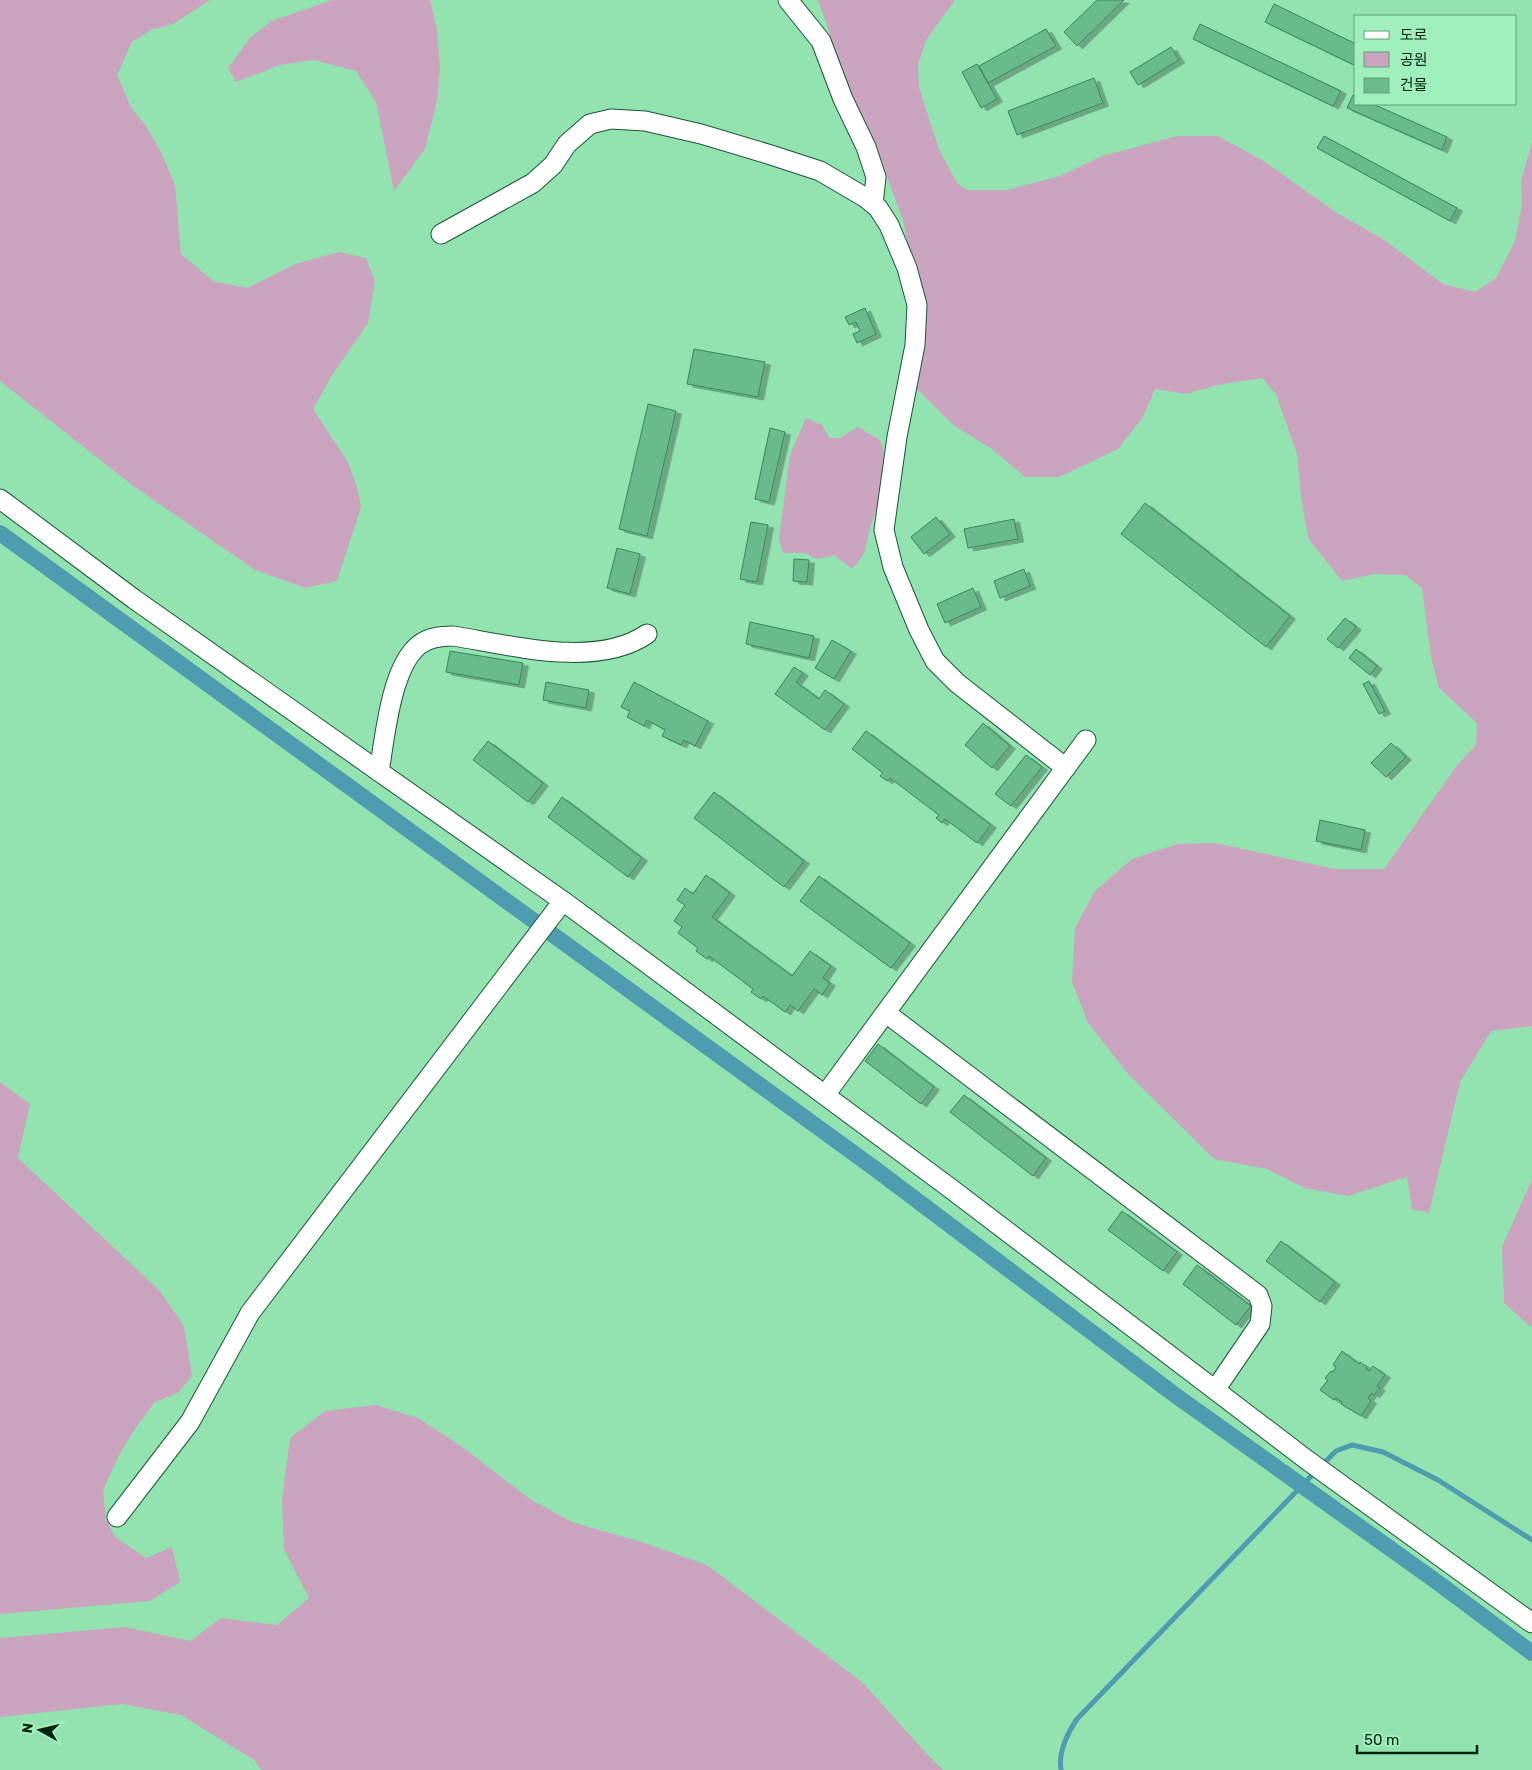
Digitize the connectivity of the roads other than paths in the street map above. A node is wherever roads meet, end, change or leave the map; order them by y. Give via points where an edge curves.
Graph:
1 (788, 0) edge
2 (873, 204) junction
3 (441, 234) dead end
4 (0, 499) edge
5 (647, 634) dead end
6 (1086, 740) dead end
7 (1066, 768) junction
8 (379, 772) junction
9 (560, 905) junction
10 (886, 1014) junction
11 (825, 1095) junction
12 (1216, 1390) junction
13 (117, 1517) dead end
14 (1532, 1623) edge

1 - 2 street via 821,41 866,147 876,176
2 - 3 street via 820,171 701,134 645,121 611,119 590,124 567,144 553,165 533,183
2 - 7 street via 889,225 907,268 917,305 915,345 897,437 884,530 893,567 935,661 957,683
4 - 8 street via 134,599
5 - 8 street via 622,647 586,653 453,636 437,636 421,643 403,665 387,723
6 - 7 street
7 - 10 street
8 - 9 street
9 - 11 street
9 - 13 street via 250,1313 190,1422
10 - 11 street
10 - 12 street via 1258,1295 1262,1306 1260,1324
11 - 12 street
12 - 14 street

